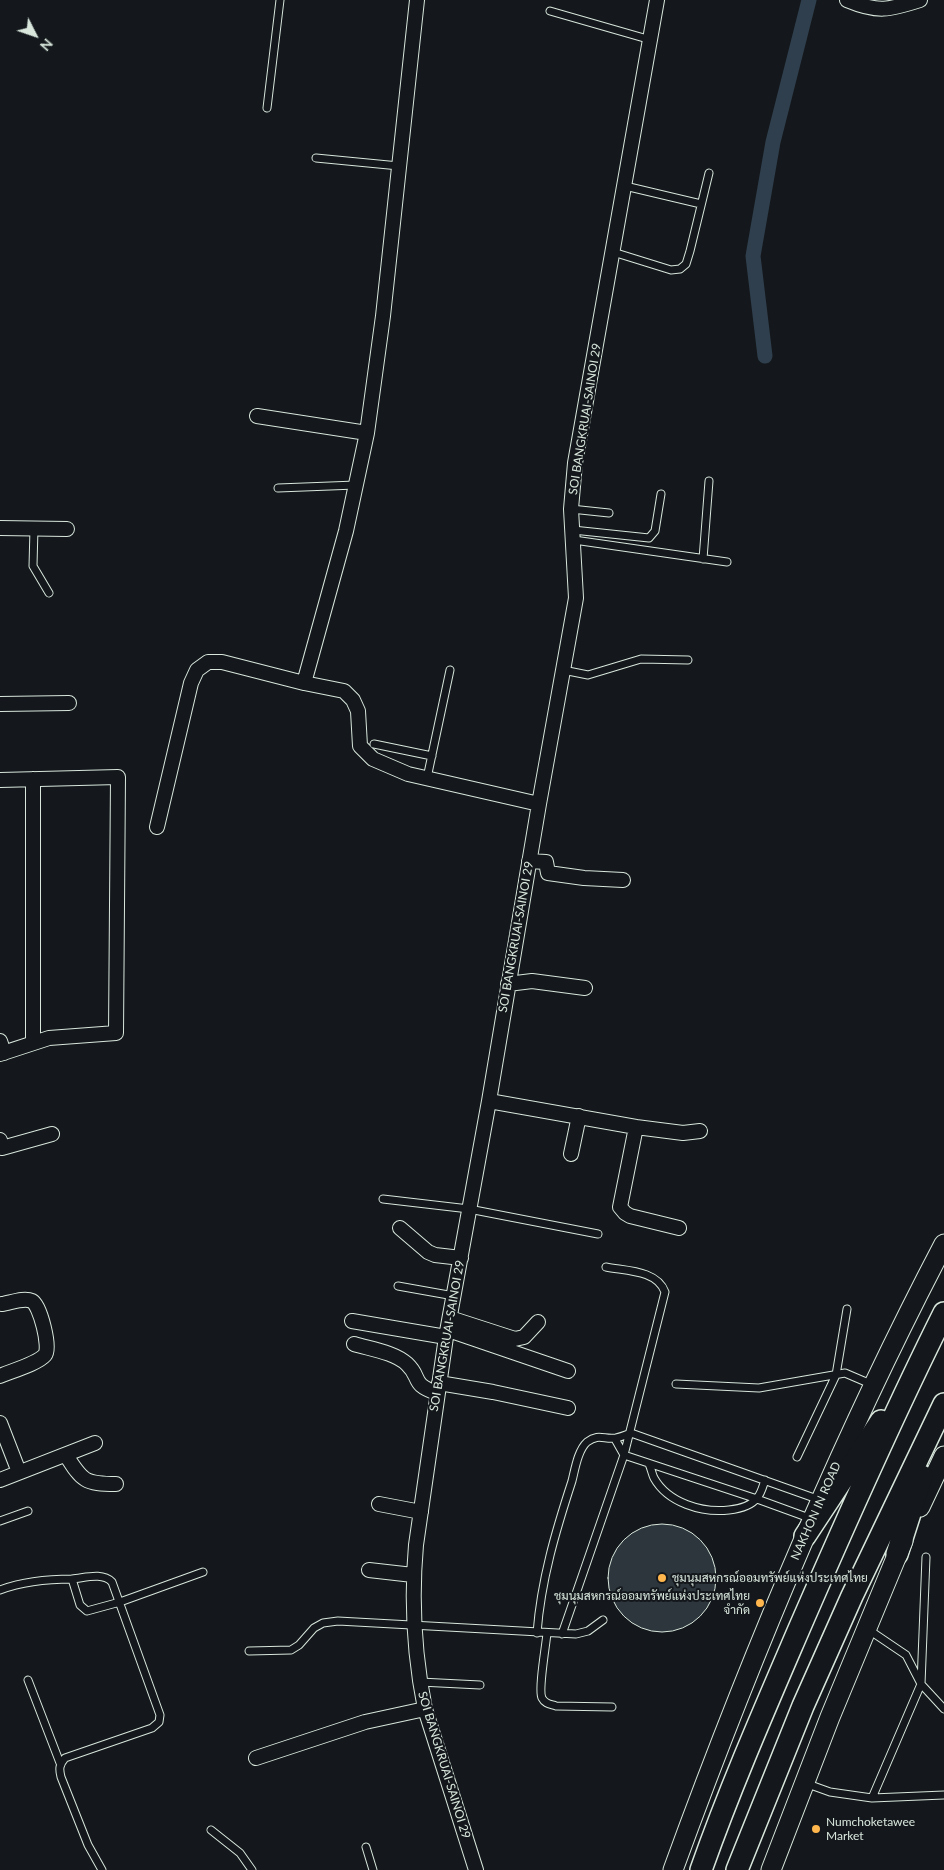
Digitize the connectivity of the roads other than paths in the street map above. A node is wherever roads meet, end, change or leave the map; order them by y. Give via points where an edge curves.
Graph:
1 (280, 0) edge
2 (417, 0) edge
3 (657, 0) edge
4 (847, 0) edge
5 (920, 0) edge
6 (895, 4) edge
7 (550, 11) dead end
8 (651, 40) junction
9 (267, 108) dead end
10 (316, 158) dead end
11 (400, 166) junction
12 (708, 173) dead end
13 (625, 186) junction
14 (701, 204) junction
15 (613, 252) junction
16 (257, 416) dead end
17 (367, 433) junction
18 (709, 481) dead end
19 (356, 485) junction
20 (278, 488) dead end
21 (661, 494) dead end
22 (571, 509) junction
23 (609, 513) dead end
24 (0, 528) edge
25 (34, 528) junction
26 (67, 529) dead end
27 (573, 535) junction
28 (703, 559) junction
29 (727, 562) dead end
30 (49, 593) dead end
31 (688, 660) dead end
32 (450, 670) dead end
33 (563, 670) junction
34 (304, 683) junction
35 (69, 703) dead end
36 (0, 704) edge
37 (374, 744) dead end
38 (432, 756) junction
39 (427, 778) junction
40 (33, 779) junction
41 (0, 780) edge
42 (539, 804) junction
43 (156, 826) dead end
44 (529, 862) junction
45 (623, 880) dead end
46 (508, 984) junction
47 (585, 988) dead end
48 (34, 1043) junction
49 (1, 1050) edge
50 (489, 1101) junction
51 (579, 1116) junction
52 (636, 1127) junction
53 (700, 1131) dead end
54 (52, 1134) dead end
55 (0, 1140) edge
56 (571, 1154) dead end
57 (382, 1199) dead end
58 (469, 1209) junction
59 (400, 1228) dead end
60 (679, 1228) dead end
61 (598, 1234) dead end
62 (944, 1244) edge
63 (461, 1258) junction
64 (606, 1267) dead end
65 (398, 1286) dead end
66 (454, 1296) junction
67 (2, 1304) dead end
68 (847, 1308) dead end
69 (944, 1313) edge
70 (352, 1321) dead end
71 (538, 1322) dead end
72 (448, 1329) junction
73 (354, 1344) dead end
74 (568, 1371) dead end
75 (836, 1375) junction
76 (0, 1376) edge
77 (910, 1380) junction
78 (676, 1384) dead end
79 (874, 1385) junction
80 (438, 1388) junction
81 (944, 1404) edge
82 (568, 1408) dead end
83 (0, 1424) edge
84 (631, 1433) junction
85 (615, 1438) junction
86 (95, 1443) dead end
87 (66, 1455) junction
88 (624, 1455) junction
89 (944, 1456) edge
90 (796, 1458) dead end
91 (649, 1464) junction
92 (20, 1472) junction
93 (0, 1480) edge
94 (765, 1480) junction
95 (116, 1484) dead end
96 (757, 1499) junction
97 (820, 1500) junction
98 (379, 1504) dead end
99 (28, 1511) dead end
100 (421, 1512) junction
101 (0, 1521) edge
102 (808, 1527) junction
103 (897, 1554) junction
104 (926, 1557) dead end
105 (369, 1570) dead end
106 (202, 1572) dead end
107 (413, 1575) junction
108 (72, 1579) junction
109 (0, 1590) edge
110 (120, 1602) junction
111 (603, 1620) dead end
112 (413, 1626) junction
113 (866, 1628) junction
114 (537, 1632) junction
115 (547, 1634) junction
116 (562, 1634) junction
117 (249, 1651) dead end
118 (28, 1680) dead end
119 (420, 1682) junction
120 (922, 1684) junction
121 (480, 1685) dead end
122 (612, 1707) dead end
123 (426, 1709) junction
124 (944, 1709) edge
125 (256, 1758) dead end
126 (60, 1763) junction
127 (804, 1783) junction
128 (944, 1795) edge
129 (872, 1798) junction
130 (211, 1830) dead end
131 (366, 1847) dead end
132 (102, 1870) edge
133 (252, 1870) edge
134 (373, 1870) edge
135 (476, 1870) edge
136 (673, 1870) edge
137 (701, 1870) edge
138 (737, 1870) edge
139 (771, 1870) edge

1 - 9 lane
2 - 11 street
3 - 8 street, SOI BANGKRUAI-SAINOI 29
4 - 6 street via 886,10
5 - 6 street
7 - 8 lane
8 - 13 street, SOI BANGKRUAI-SAINOI 29
10 - 11 lane
11 - 17 street
12 - 14 lane
13 - 14 lane
13 - 15 street, SOI BANGKRUAI-SAINOI 29
14 - 15 lane via 686,264 680,269 671,270
15 - 22 street, SOI BANGKRUAI-SAINOI 29 via 575,463
16 - 17 street
17 - 19 street
18 - 28 lane
19 - 20 lane
19 - 34 street
21 - 27 lane via 655,531 650,538
22 - 23 lane
22 - 27 street, SOI BANGKRUAI-SAINOI 29
24 - 25 street
25 - 26 street
25 - 30 lane via 34,566
27 - 28 lane
27 - 33 street, SOI BANGKRUAI-SAINOI 29 via 576,598
28 - 29 lane
31 - 33 lane via 641,659 588,675
32 - 38 lane
33 - 42 street, SOI BANGKRUAI-SAINOI 29
34 - 39 street via 344,691 358,711 360,746 373,759 408,774
34 - 43 street via 222,662 208,662 197,670
35 - 36 street
37 - 38 lane
38 - 39 lane
39 - 42 street
40 - 41 street
40 - 48 street
40 - 48 street via 118,776 116,1033 49,1038
42 - 44 street, SOI BANGKRUAI-SAINOI 29
44 - 45 street via 546,862 548,873
44 - 46 street, SOI BANGKRUAI-SAINOI 29
46 - 47 street via 532,981
46 - 50 street, SOI BANGKRUAI-SAINOI 29
48 - 49 street
50 - 51 street
50 - 58 street, SOI BANGKRUAI-SAINOI 29
51 - 52 street
51 - 56 street
52 - 53 street via 683,1133
52 - 60 street via 620,1207 630,1216
54 - 55 street via 2,1148
57 - 58 lane
58 - 61 lane
58 - 63 street, SOI BANGKRUAI-SAINOI 29
59 - 63 street via 428,1252
62 - 79 main road, NAKHON IN ROAD
63 - 66 street, SOI BANGKRUAI-SAINOI 29
64 - 84 lane via 650,1276 662,1285 665,1292
65 - 66 lane
66 - 72 street, SOI BANGKRUAI-SAINOI 29
67 - 76 street via 31,1300 39,1312 48,1344 42,1358
68 - 75 lane
69 - 77 main road
70 - 72 street
71 - 72 street via 524,1337 515,1339
72 - 74 street
72 - 80 street, SOI BANGKRUAI-SAINOI 29
73 - 80 street via 398,1358 407,1364 419,1385 425,1389
75 - 78 lane via 759,1388
75 - 79 lane via 845,1373
75 - 90 lane
77 - 102 main road
77 - 137 main road via 770,1697
79 - 97 main road, NAKHON IN ROAD
80 - 82 street via 485,1390
80 - 100 street, SOI BANGKRUAI-SAINOI 29
81 - 103 main road
81 - 138 main road via 802,1706
83 - 92 street
84 - 85 lane
84 - 88 lane
84 - 94 lane
85 - 88 lane
85 - 114 lane via 600,1436 592,1439 585,1444 580,1456 556,1530 539,1604
86 - 87 street
87 - 92 street
87 - 95 street via 89,1482
88 - 91 lane
88 - 116 lane
89 - 103 main road
91 - 96 lane
91 - 96 lane via 661,1487 688,1506 736,1510
92 - 93 street
94 - 96 lane
94 - 97 lane
96 - 102 lane
97 - 102 main road, NAKHON IN ROAD
98 - 100 street
99 - 101 lane
100 - 107 street, SOI BANGKRUAI-SAINOI 29
102 - 136 main road, NAKHON IN ROAD via 773,1609
103 - 113 main road
104 - 120 lane
105 - 107 street
106 - 110 lane
107 - 112 street, SOI BANGKRUAI-SAINOI 29
108 - 109 lane via 41,1580
108 - 110 lane via 107,1578
108 - 110 lane via 83,1609
110 - 126 lane via 160,1715 159,1722 152,1728 65,1758
111 - 116 lane via 588,1631
112 - 114 lane
112 - 117 lane via 323,1623 291,1650
112 - 119 street, SOI BANGKRUAI-SAINOI 29
113 - 120 lane via 906,1655
113 - 127 main road
114 - 115 lane
115 - 116 lane
115 - 122 lane via 541,1684 543,1700 556,1706
118 - 126 lane
119 - 121 lane
119 - 123 street, SOI BANGKRUAI-SAINOI 29
120 - 124 lane
120 - 129 lane
123 - 125 street via 365,1722
123 - 135 street, SOI BANGKRUAI-SAINOI 29
126 - 132 lane via 61,1777
127 - 129 lane via 830,1792
127 - 139 main road
128 - 129 lane
130 - 133 lane via 240,1853
131 - 134 lane

